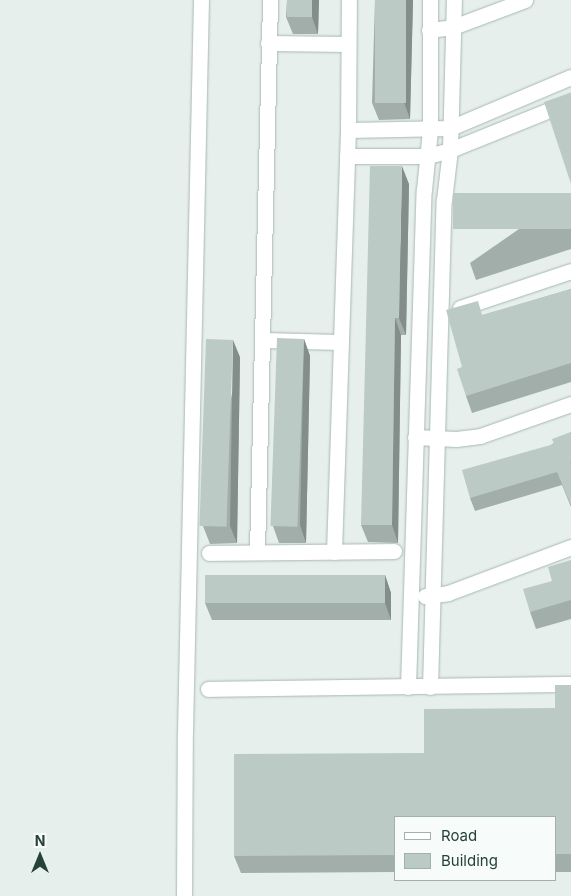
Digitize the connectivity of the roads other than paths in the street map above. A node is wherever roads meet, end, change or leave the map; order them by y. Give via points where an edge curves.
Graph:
1 (201, 0) edge
2 (270, 0) edge
3 (349, 0) edge
4 (430, 0) edge
5 (454, 0) edge
6 (525, 0) edge
7 (452, 27) junction
8 (429, 30) junction
9 (268, 43) junction
10 (348, 44) junction
11 (571, 77) edge
12 (571, 101) edge
13 (450, 128) junction
14 (348, 130) junction
15 (430, 130) junction
16 (450, 150) junction
17 (347, 156) junction
18 (428, 156) junction
19 (571, 271) edge
20 (441, 311) junction
21 (419, 312) junction
22 (262, 340) junction
23 (341, 342) junction
24 (571, 404) edge
25 (415, 437) junction
26 (439, 438) junction
27 (571, 547) edge
28 (394, 551) dead end
29 (257, 552) junction
30 (334, 552) junction
31 (209, 553) dead end
32 (411, 596) junction
33 (433, 596) junction
34 (571, 684) edge
35 (408, 688) junction
36 (430, 688) junction
37 (208, 689) dead end
38 (184, 896) edge

1 - 38 street
2 - 9 street
3 - 10 street
4 - 8 street
5 - 7 street
6 - 7 street
7 - 8 street
7 - 13 street
8 - 15 street
9 - 10 street
9 - 22 street
10 - 14 street
11 - 13 street
12 - 16 street
13 - 15 street
13 - 16 street
14 - 15 street
14 - 17 street
15 - 18 street
16 - 18 street
16 - 20 street via 444,200
17 - 18 street
17 - 23 street
18 - 21 street
19 - 20 street via 452,311
20 - 21 street
20 - 26 street
21 - 25 street
22 - 23 street
22 - 29 street
23 - 30 street
24 - 26 street via 498,432
25 - 26 street
25 - 32 street
26 - 33 street
27 - 33 street
28 - 30 street
29 - 30 street
29 - 31 street
32 - 33 street
32 - 35 street
33 - 36 street
34 - 36 street
35 - 36 street
35 - 37 street

